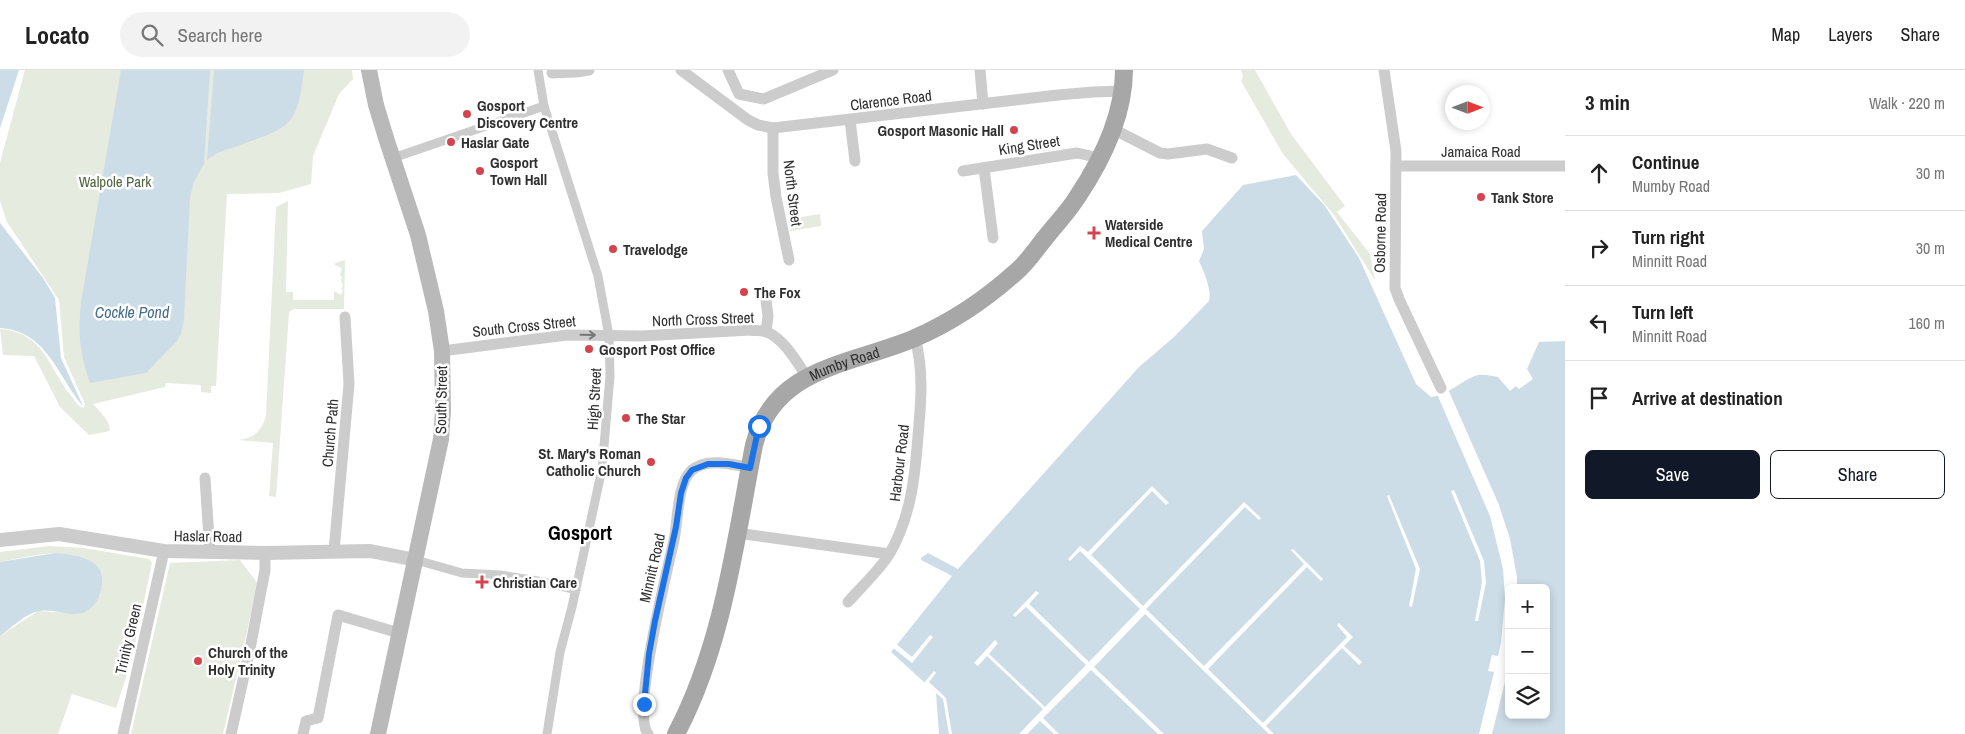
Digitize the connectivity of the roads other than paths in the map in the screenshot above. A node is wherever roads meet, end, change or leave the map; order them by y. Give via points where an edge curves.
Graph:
1 (369, 70) edge
2 (538, 70) edge
3 (589, 70) edge
4 (682, 70) edge
5 (728, 70) edge
6 (833, 70) edge
7 (980, 70) edge
8 (1124, 70) edge
9 (1384, 70) edge
10 (552, 73) dead end
11 (1122, 91) junction
12 (983, 104) junction
13 (544, 106) junction
14 (850, 120) junction
15 (773, 128) junction
16 (1113, 128) junction
17 (393, 158) junction
18 (1100, 158) junction
19 (1232, 158) dead end
20 (856, 162) dead end
21 (1396, 166) junction
22 (1565, 166) edge
23 (984, 168) junction
24 (963, 171) dead end
25 (992, 238) dead end
26 (789, 260) dead end
27 (766, 300) dead end
28 (344, 317) dead end
29 (766, 332) junction
30 (609, 336) junction
31 (915, 338) junction
32 (442, 351) junction
33 (808, 377) junction
34 (1442, 388) dead end
35 (750, 468) junction
36 (205, 478) dead end
37 (737, 533) junction
38 (0, 540) edge
39 (334, 550) junction
40 (164, 551) junction
41 (210, 553) junction
42 (265, 553) junction
43 (890, 554) junction
44 (416, 560) junction
45 (576, 590) junction
46 (848, 602) dead end
47 (399, 633) junction
48 (122, 734) edge
49 (231, 734) edge
50 (303, 734) edge
51 (378, 734) edge
52 (547, 734) edge
53 (648, 734) edge
54 (676, 734) edge

1 - 17 main road, South Street
2 - 13 street, High Street
3 - 10 street
4 - 15 street, Clarence Road via 748,120 758,126
5 - 6 street via 739,94 762,99
7 - 12 street
8 - 11 main road, Mumby Road
9 - 21 street, Osborne Road
11 - 12 street, Clarence Road
11 - 16 main road, Mumby Road
12 - 14 street, Clarence Road
13 - 17 street
13 - 30 street, High Street via 598,276
14 - 15 street, Clarence Road
14 - 20 street
15 - 26 street, North Street via 773,173
16 - 18 main road, Mumby Road
16 - 19 street via 1163,154 1207,149
17 - 32 main road, South Street via 418,235
18 - 23 street, King Street via 1076,153
18 - 31 main road, Mumby Road via 1076,200 1018,271 970,309
21 - 22 street, Jamaica Road
21 - 34 street, Osborne Road via 1395,288
23 - 24 street, King Street
23 - 25 street
27 - 29 street
28 - 39 street, Church Path via 349,384
29 - 30 street, North Cross Street via 735,330
29 - 33 street, North Cross Street via 785,347
32 -> 30 street, South Cross Street via 567,335
30 - 45 street, High Street via 610,376 602,469
31 - 33 main road, Mumby Road
31 - 43 street, Harbour Road via 922,376 914,486 904,524
32 - 44 main road, South Street via 441,439
33 - 35 main road, Mumby Road via 788,390 768,410 758,432
35 - 37 main road, Mumby Road
35 - 53 street, Minnitt Road via 729,464 702,465 689,473 683,484 649,654 644,705
36 - 41 street
37 - 43 street
37 - 54 main road, Mumby Road via 713,645 698,688
38 - 40 street, Haslar Road via 59,534
39 - 42 street, Haslar Road
39 - 44 street, Haslar Road via 370,551
40 - 41 street, Haslar Road
40 - 48 street, Trinity Green
41 - 42 street, Haslar Road
42 - 49 street via 266,563
43 - 46 street, Harbour Road
44 - 45 street via 462,573 509,576
44 - 47 main road, South Street
45 - 52 street, High Street via 560,652
47 - 50 street via 338,615 318,718 306,721
47 - 51 main road, South Street

